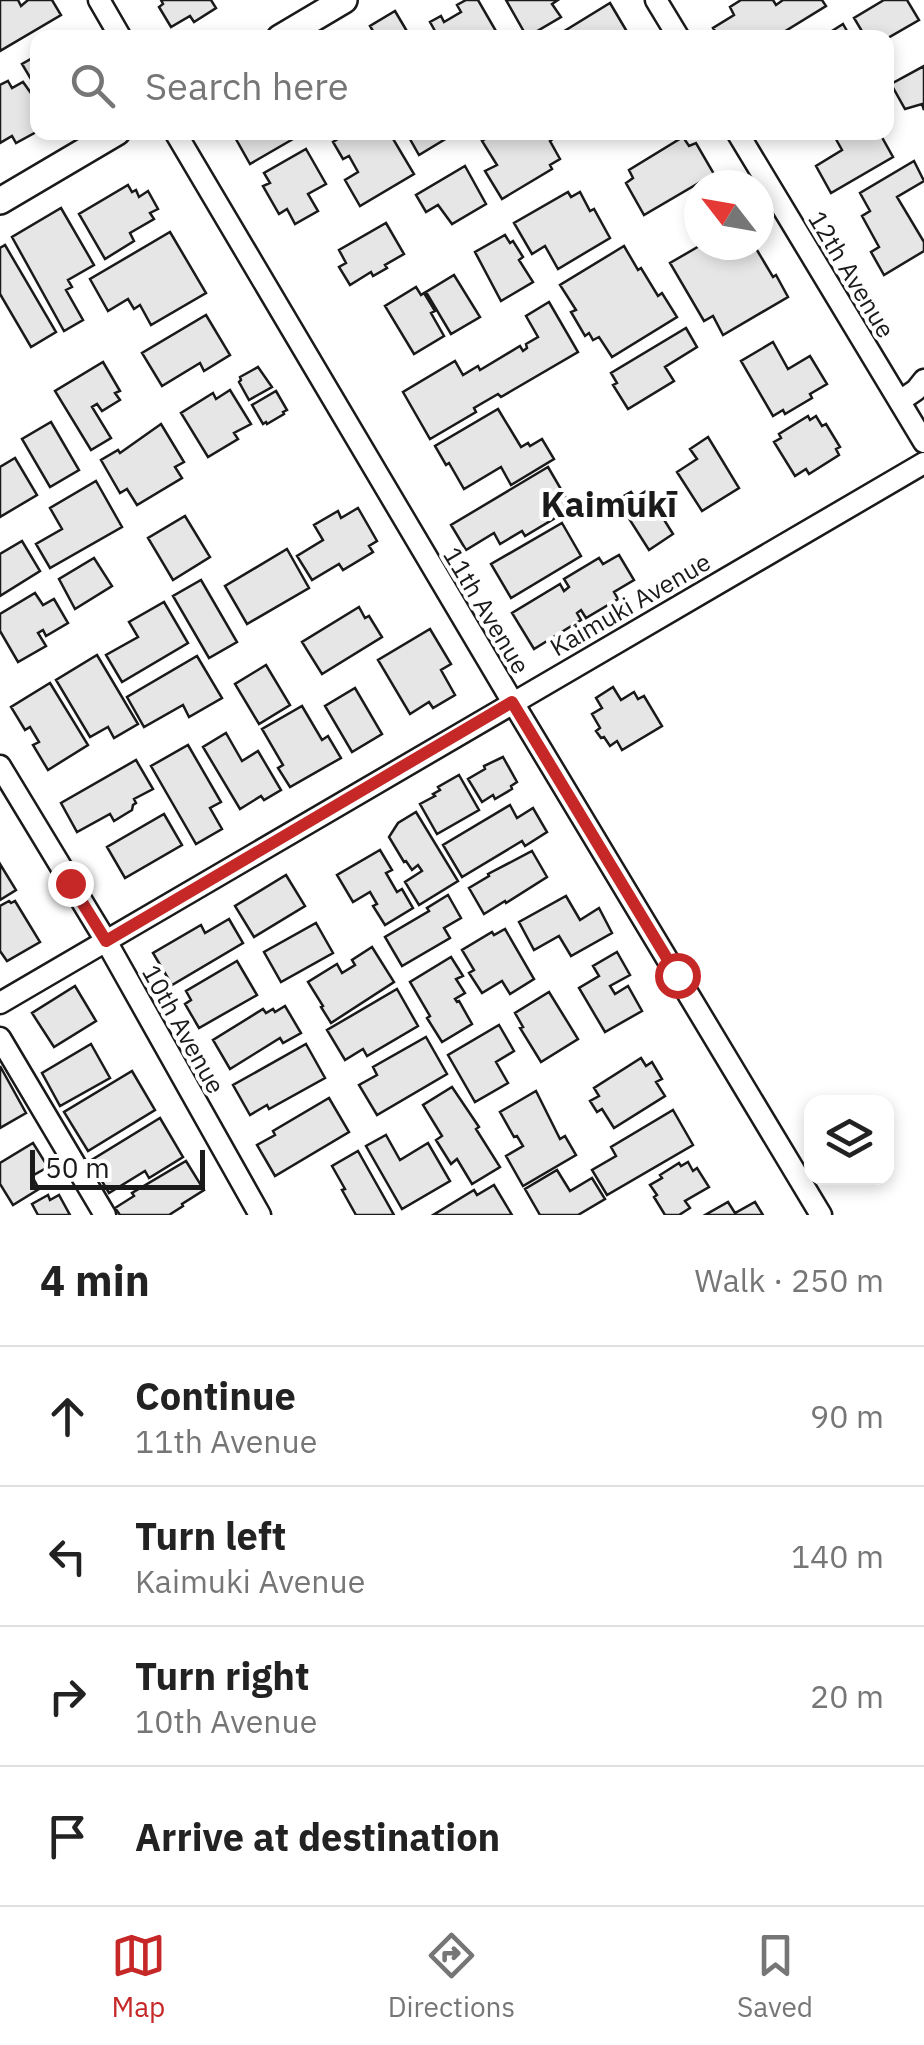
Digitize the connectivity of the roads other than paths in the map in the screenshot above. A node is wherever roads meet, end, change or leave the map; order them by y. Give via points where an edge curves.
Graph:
1 (99, 0) edge
2 (344, 0) edge
3 (656, 0) edge
4 (116, 30) edge
5 (293, 30) edge
6 (674, 30) edge
7 (103, 140) edge
8 (180, 140) edge
9 (742, 140) edge
10 (0, 201) edge
11 (924, 380) edge
12 (900, 401) junction
13 (924, 442) edge
14 (924, 463) edge
15 (512, 702) junction
16 (0, 766) edge
17 (106, 941) junction
18 (0, 1003) edge
19 (0, 1038) edge
20 (105, 1215) edge
21 (260, 1215) edge
22 (822, 1215) edge

1 - 4 street
2 - 5 street
3 - 6 street
7 - 10 street
8 - 15 street, 11th Avenue
9 - 12 street, 12th Avenue
11 - 12 street
12 - 13 street, 12th Avenue
14 - 15 street, Kaimuki Avenue
15 - 17 street, Kaimuki Avenue
15 - 22 street, 11th Avenue
16 - 17 street, 10th Avenue
17 - 18 street, Kaimuki Avenue
17 - 21 street, 10th Avenue
19 - 20 street

